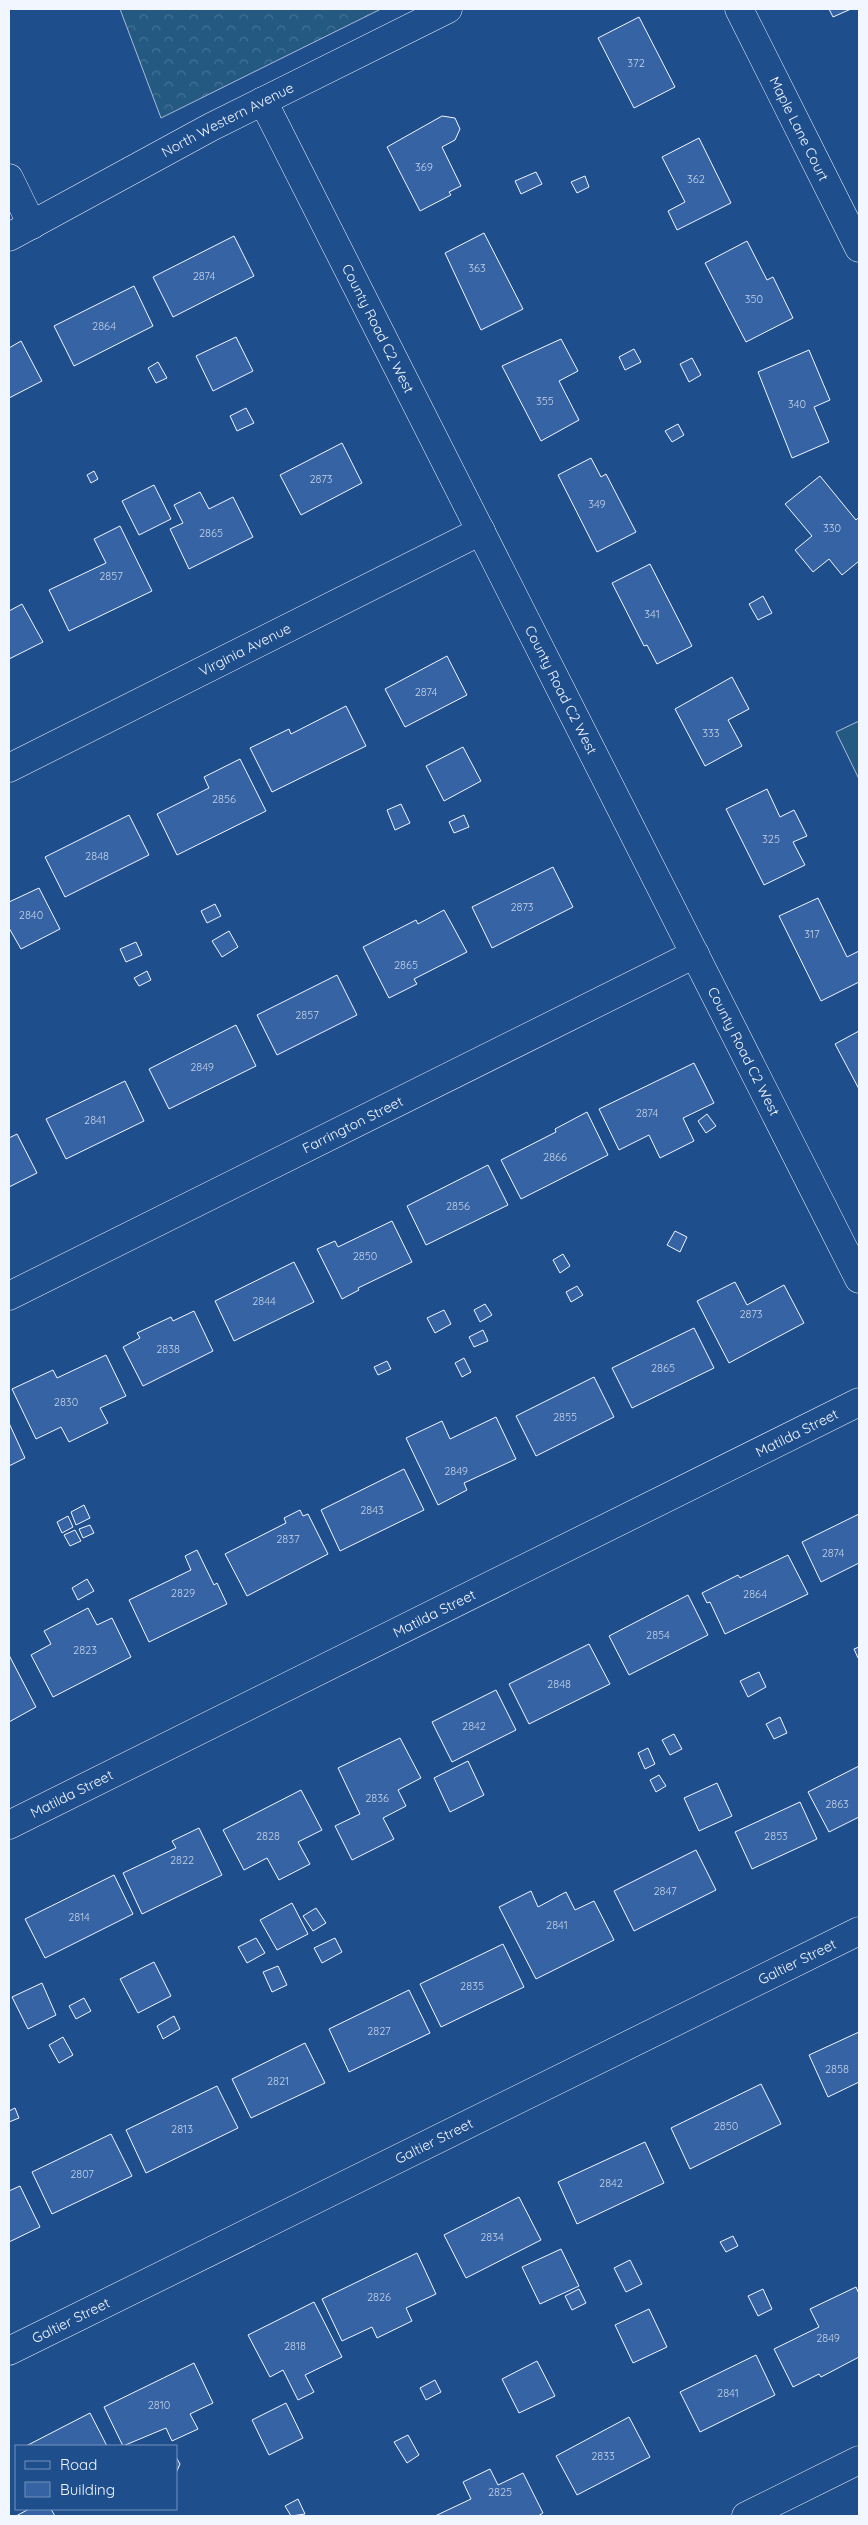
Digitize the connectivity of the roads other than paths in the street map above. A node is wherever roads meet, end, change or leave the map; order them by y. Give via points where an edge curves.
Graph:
1 (448, 9) edge
2 (739, 9) edge
3 (263, 101) junction
4 (9, 178) edge
5 (21, 231) edge
6 (859, 248) edge
7 (481, 532) junction
8 (9, 768) edge
9 (695, 954) junction
10 (859, 1279) edge
11 (9, 1296) edge
12 (859, 1402) edge
13 (9, 1825) edge
14 (859, 1931) edge
15 (9, 2351) edge
16 (859, 2460) edge
17 (746, 2516) edge

1 - 3 street, North Western Avenue
2 - 6 street, Maple Lane Court
3 - 5 street, North Western Avenue
3 - 7 street, County Road C2 West
4 - 5 street
7 - 8 street, Virginia Avenue
7 - 9 street, County Road C2 West
9 - 10 street, County Road C2 West
9 - 11 street, Farrington Street
12 - 13 street, Matilda Street
14 - 15 street, Galtier Street
16 - 17 street

